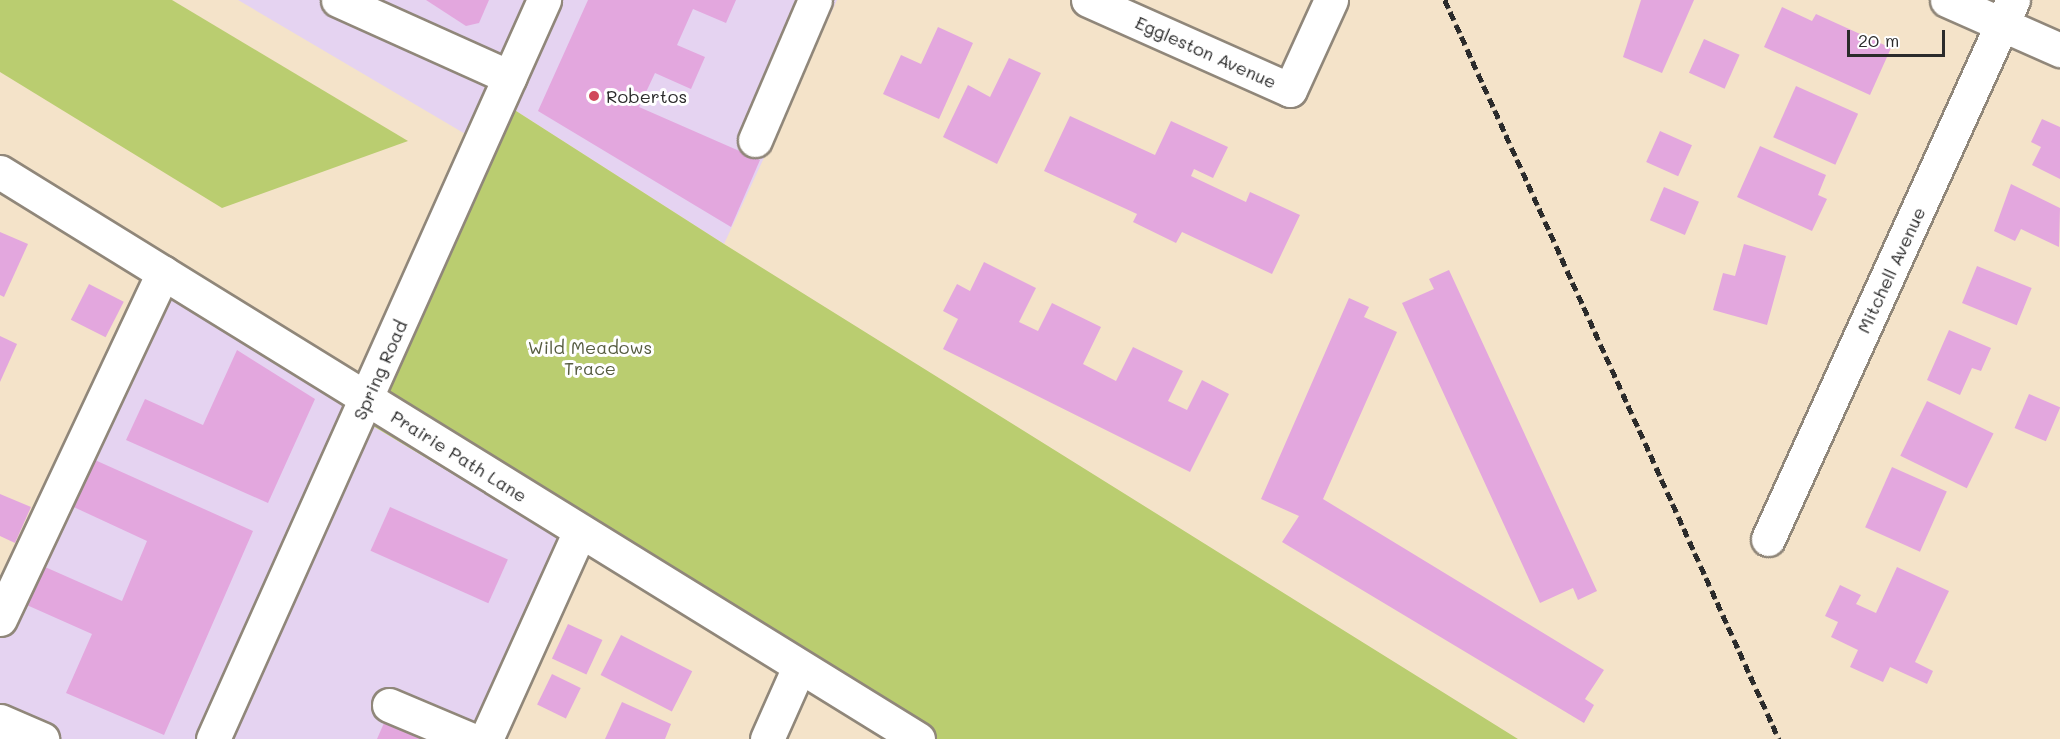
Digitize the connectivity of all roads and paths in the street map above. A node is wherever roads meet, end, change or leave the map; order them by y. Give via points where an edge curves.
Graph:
1 (338, 0) edge
2 (544, 0) edge
3 (815, 0) edge
4 (1088, 0) edge
5 (1331, 0) edge
6 (1947, 0) edge
7 (2008, 12) edge
8 (2060, 51) edge
9 (509, 77) junction
10 (755, 140) dead end
11 (0, 172) edge
12 (163, 272) junction
13 (367, 400) junction
14 (580, 531) junction
15 (1768, 539) dead end
16 (0, 620) edge
17 (799, 667) junction
18 (389, 705) dead end
19 (0, 721) edge
20 (42, 739) edge
21 (213, 739) edge
22 (470, 739) edge
23 (486, 739) edge
24 (766, 739) edge
25 (918, 739) edge

1 - 9 street
2 - 9 street, Spring Road
3 - 10 street
4 - 5 street, Eggleston Avenue via 1290,90
6 - 7 street
7 - 8 street
7 - 15 street, Mitchell Avenue
9 - 13 street, Spring Road
11 - 12 street, Prairie Path Lane
12 - 13 street, Prairie Path Lane
12 - 16 street
13 - 14 street, Prairie Path Lane
13 - 21 street, Spring Road
14 - 17 street, Prairie Path Lane
14 - 23 street
17 - 24 street
17 - 25 street, Prairie Path Lane
18 - 22 street
19 - 20 street

